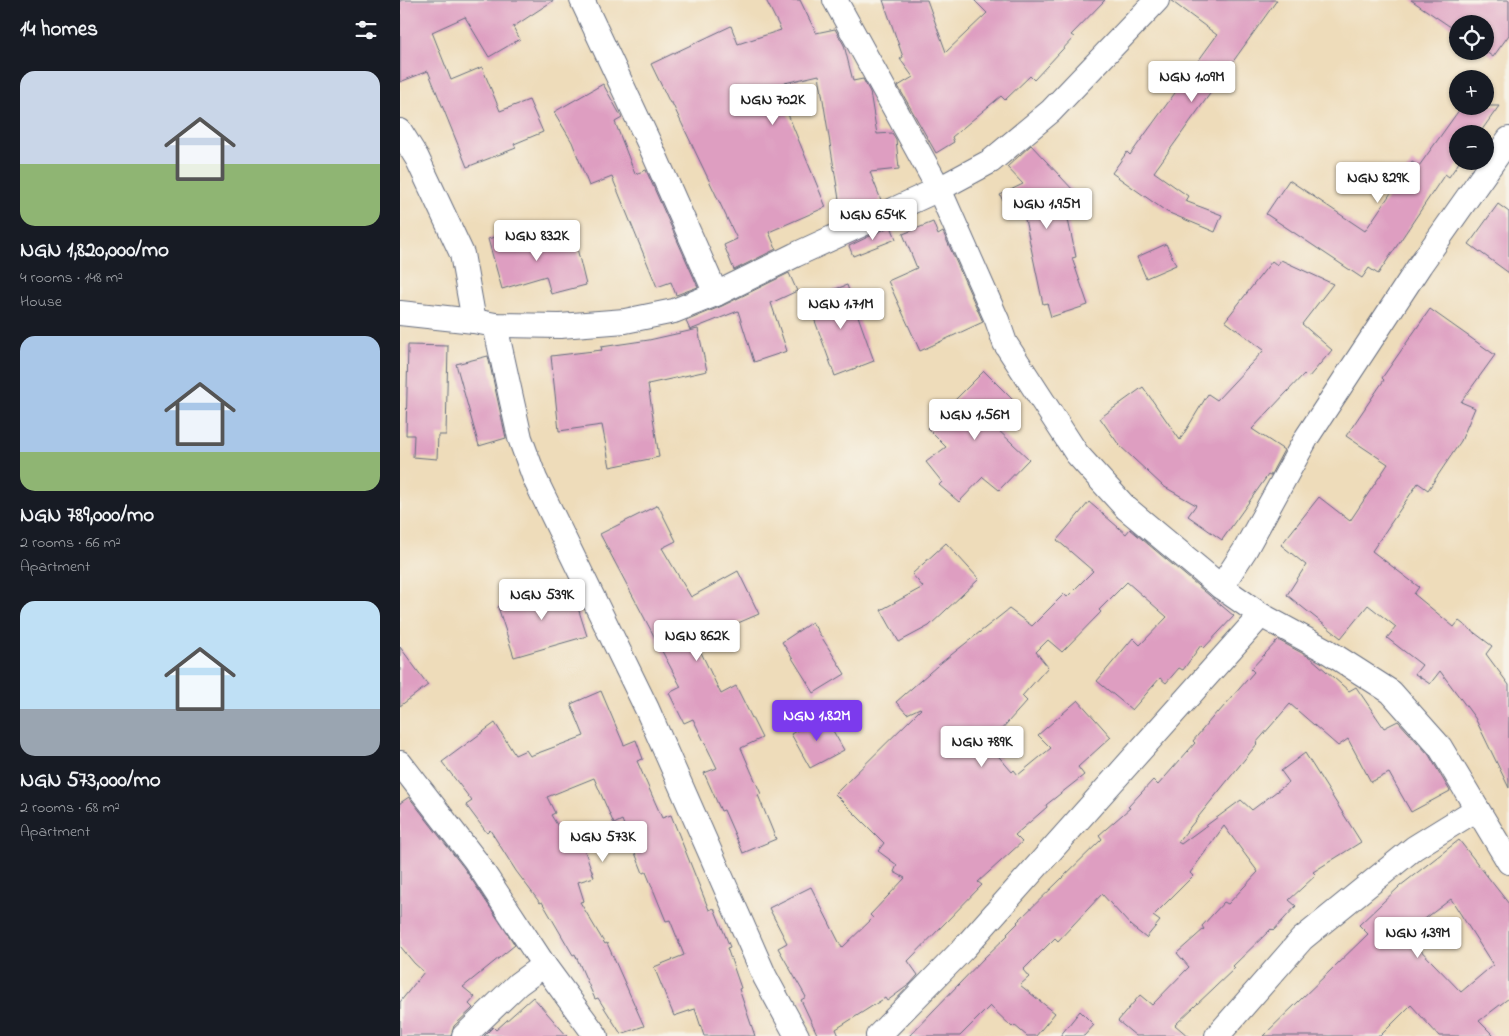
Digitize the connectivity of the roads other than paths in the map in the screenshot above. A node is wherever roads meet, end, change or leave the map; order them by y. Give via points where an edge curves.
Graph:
1 (582, 0) edge
2 (835, 0) edge
3 (1157, 0) edge
4 (400, 131) edge
5 (1509, 139) edge
6 (939, 189) junction
7 (716, 294) junction
8 (400, 313) edge
9 (484, 323) junction
10 (1221, 587) junction
11 (1261, 615) junction
12 (401, 766) edge
13 (1477, 809) junction
14 (1509, 862) edge
15 (544, 965) junction
16 (464, 1036) edge
17 (596, 1036) edge
18 (796, 1036) edge
19 (878, 1036) edge
20 (1216, 1036) edge

1 - 7 street
2 - 6 street
3 - 6 street via 1051,111 991,161
4 - 9 street via 417,158 462,254
5 - 10 street via 1420,264 1303,444
6 - 7 street
6 - 10 street via 1005,344 1077,454 1126,508
7 - 9 street via 674,311 625,321 560,326
8 - 9 street
9 - 18 street via 535,480 647,710 765,977
10 - 11 street
11 - 13 street via 1327,651 1391,692 1440,747
11 - 19 street via 964,948
12 - 15 street via 475,860
13 - 14 street
13 - 20 street via 1414,848 1302,939
15 - 16 street via 518,984
15 - 17 street

